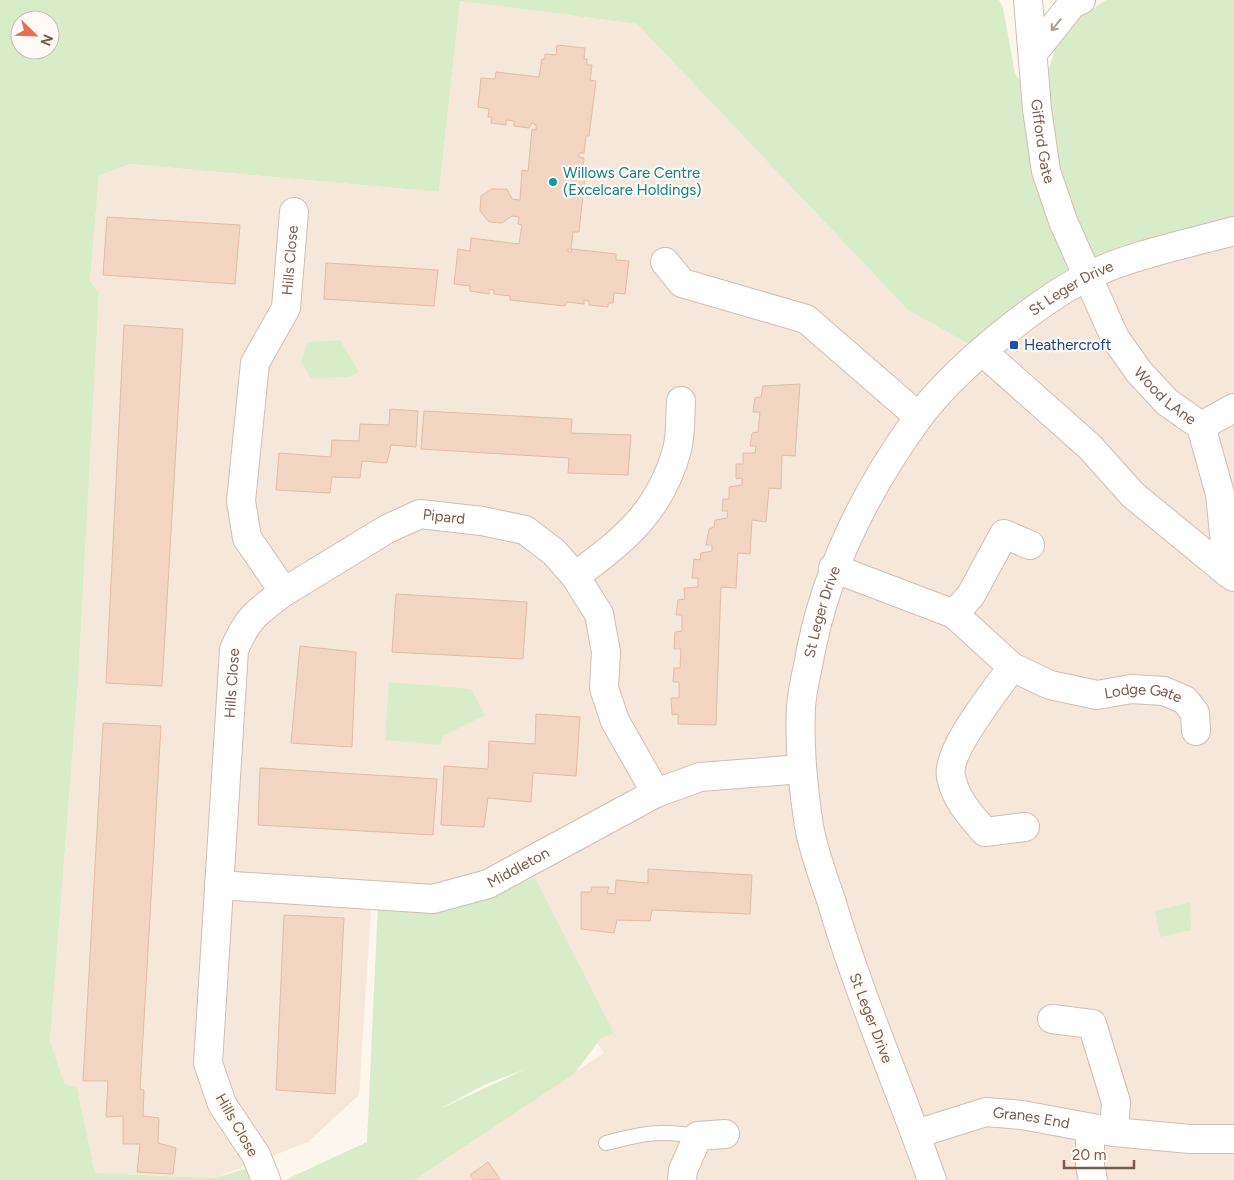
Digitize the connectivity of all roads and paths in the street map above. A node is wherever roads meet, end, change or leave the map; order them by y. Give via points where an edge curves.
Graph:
1 (1028, 0) edge
2 (1081, 0) edge
3 (1034, 52) junction
4 (294, 212) dead end
5 (1234, 231) edge
6 (665, 262) dead end
7 (1087, 277) junction
8 (983, 352) junction
9 (681, 400) dead end
10 (1234, 408) edge
11 (919, 417) junction
12 (1201, 426) junction
13 (1030, 545) dead end
14 (833, 568) junction
15 (1231, 575) edge
16 (575, 576) junction
17 (284, 592) junction
18 (954, 614) junction
19 (1012, 668) junction
20 (1196, 731) dead end
21 (802, 769) junction
22 (656, 793) junction
23 (1025, 828) dead end
24 (219, 885) junction
25 (1052, 1019) dead end
26 (1102, 1130) junction
27 (725, 1134) dead end
28 (916, 1134) junction
29 (698, 1136) junction
30 (1234, 1139) edge
31 (606, 1143) dead end
32 (266, 1180) edge
33 (682, 1180) edge
34 (932, 1180) edge
35 (1093, 1180) edge

1 - 3 street, Gifford Gate
2 -> 3 street via 1072,4
3 - 7 street, Gifford Gate via 1037,109 1046,171
4 - 17 street, Hills Close via 286,308 255,362 241,501 248,538
5 - 7 street, St Leger Drive via 1149,254
6 - 11 street via 682,283 806,320
7 - 8 street, St Leger Drive via 1034,310
7 - 12 street, Wood LAne via 1115,338 1139,372 1166,402
8 - 11 street, St Leger Drive via 947,384
8 - 15 street via 1090,447 1133,495
9 - 16 street via 677,450 648,512 614,548
10 - 12 street
11 - 14 street, St Leger Drive via 874,486
12 - 15 street, Wood LAne via 1220,494
13 - 18 street via 1004,534 970,595
14 - 18 street, Lodge Gate
14 - 21 street, St Leger Drive via 814,630 801,705
16 - 17 street, Pipard via 554,552 525,530 482,520 420,514 387,529
16 - 22 street, Pipard via 598,614 606,652 604,688 615,721
17 - 24 street, Hills Close via 257,612 243,628 234,650
18 - 19 street, Lodge Gate
19 - 20 street, Lodge Gate via 1050,685 1097,695 1130,689 1164,691 1185,700 1195,713
19 - 23 street via 958,744 950,776 961,805 985,832
21 - 22 street, Middleton via 700,777
21 - 28 street, St Leger Drive via 810,828 844,946
22 - 24 street, Middleton via 488,884 433,899
24 - 32 street, Hills Close via 208,1063 222,1104 256,1155
25 - 26 street, Granes End via 1092,1024 1116,1102
26 - 28 street, Granes End via 1022,1115 986,1112
26 - 30 street, Granes End via 1190,1139
26 - 35 street, Granes End via 1090,1166
27 - 29 street
28 - 34 street, St Leger Drive
29 - 31 lane via 644,1132
29 - 33 street

